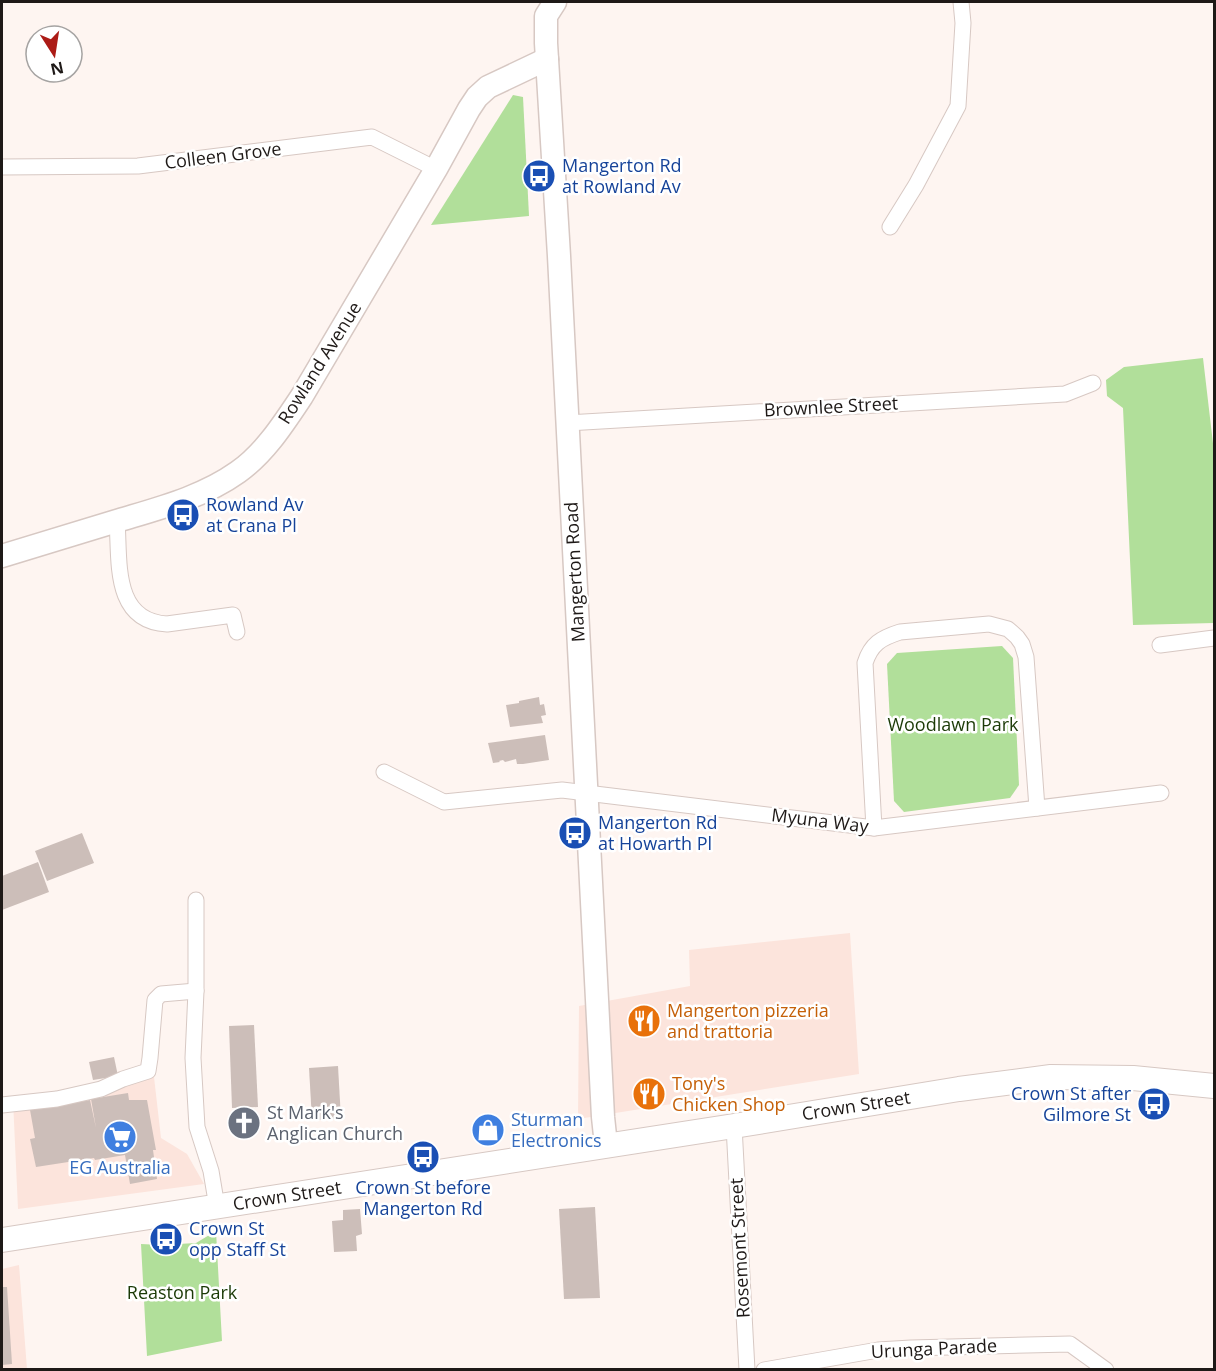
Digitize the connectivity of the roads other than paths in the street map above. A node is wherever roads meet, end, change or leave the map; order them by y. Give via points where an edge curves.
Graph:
1 (555, 2) edge
2 (961, 2) edge
3 (547, 59) junction
4 (2, 167) edge
5 (436, 169) junction
6 (890, 227) dead end
7 (1092, 383) dead end
8 (567, 423) junction
9 (117, 521) junction
10 (2, 556) edge
11 (237, 632) dead end
12 (1215, 638) edge
13 (1161, 645) dead end
14 (384, 772) dead end
15 (586, 793) junction
16 (1161, 793) dead end
17 (1036, 808) junction
18 (874, 828) junction
19 (196, 900) dead end
20 (196, 991) junction
21 (1215, 1086) edge
22 (2, 1105) edge
23 (734, 1126) junction
24 (606, 1146) junction
25 (217, 1207) junction
26 (2, 1240) edge
27 (747, 1370) edge
28 (764, 1370) edge
29 (1106, 1370) edge

1 - 3 street, Mangerton Road via 546,16
2 - 6 street via 958,106
3 - 5 street, Rowland Avenue via 488,87 477,97
3 - 8 street, Mangerton Road
4 - 5 street, Colleen Grove via 138,166 372,137
5 - 9 street, Rowland Avenue via 302,396 256,455 239,472 209,489
7 - 8 street, Brownlee Street via 1065,394
8 - 15 street, Mangerton Road
9 - 10 street, Rowland Avenue
9 - 11 street via 122,588 132,608 156,624 233,615
12 - 13 street
14 - 15 street, Myuna Way via 444,802 562,790
15 - 18 street, Myuna Way
15 - 24 street, Mangerton Road
16 - 17 street, Myuna Way
17 - 18 street, Myuna Way
17 - 18 street via 1026,657 1017,637 1008,629 989,624 900,632 876,643 865,663
19 - 20 street
20 - 22 street via 161,994 154,1000 148,1071 101,1089
20 - 25 street via 193,1058 197,1127
21 - 23 main road, Crown Street via 1133,1078 1051,1077
23 - 24 main road, Crown Street
23 - 27 street, Rosemont Street
24 - 25 main road, Crown Street
25 - 26 main road, Crown Street
28 - 29 street, Urunga Parade via 878,1350 1070,1344

